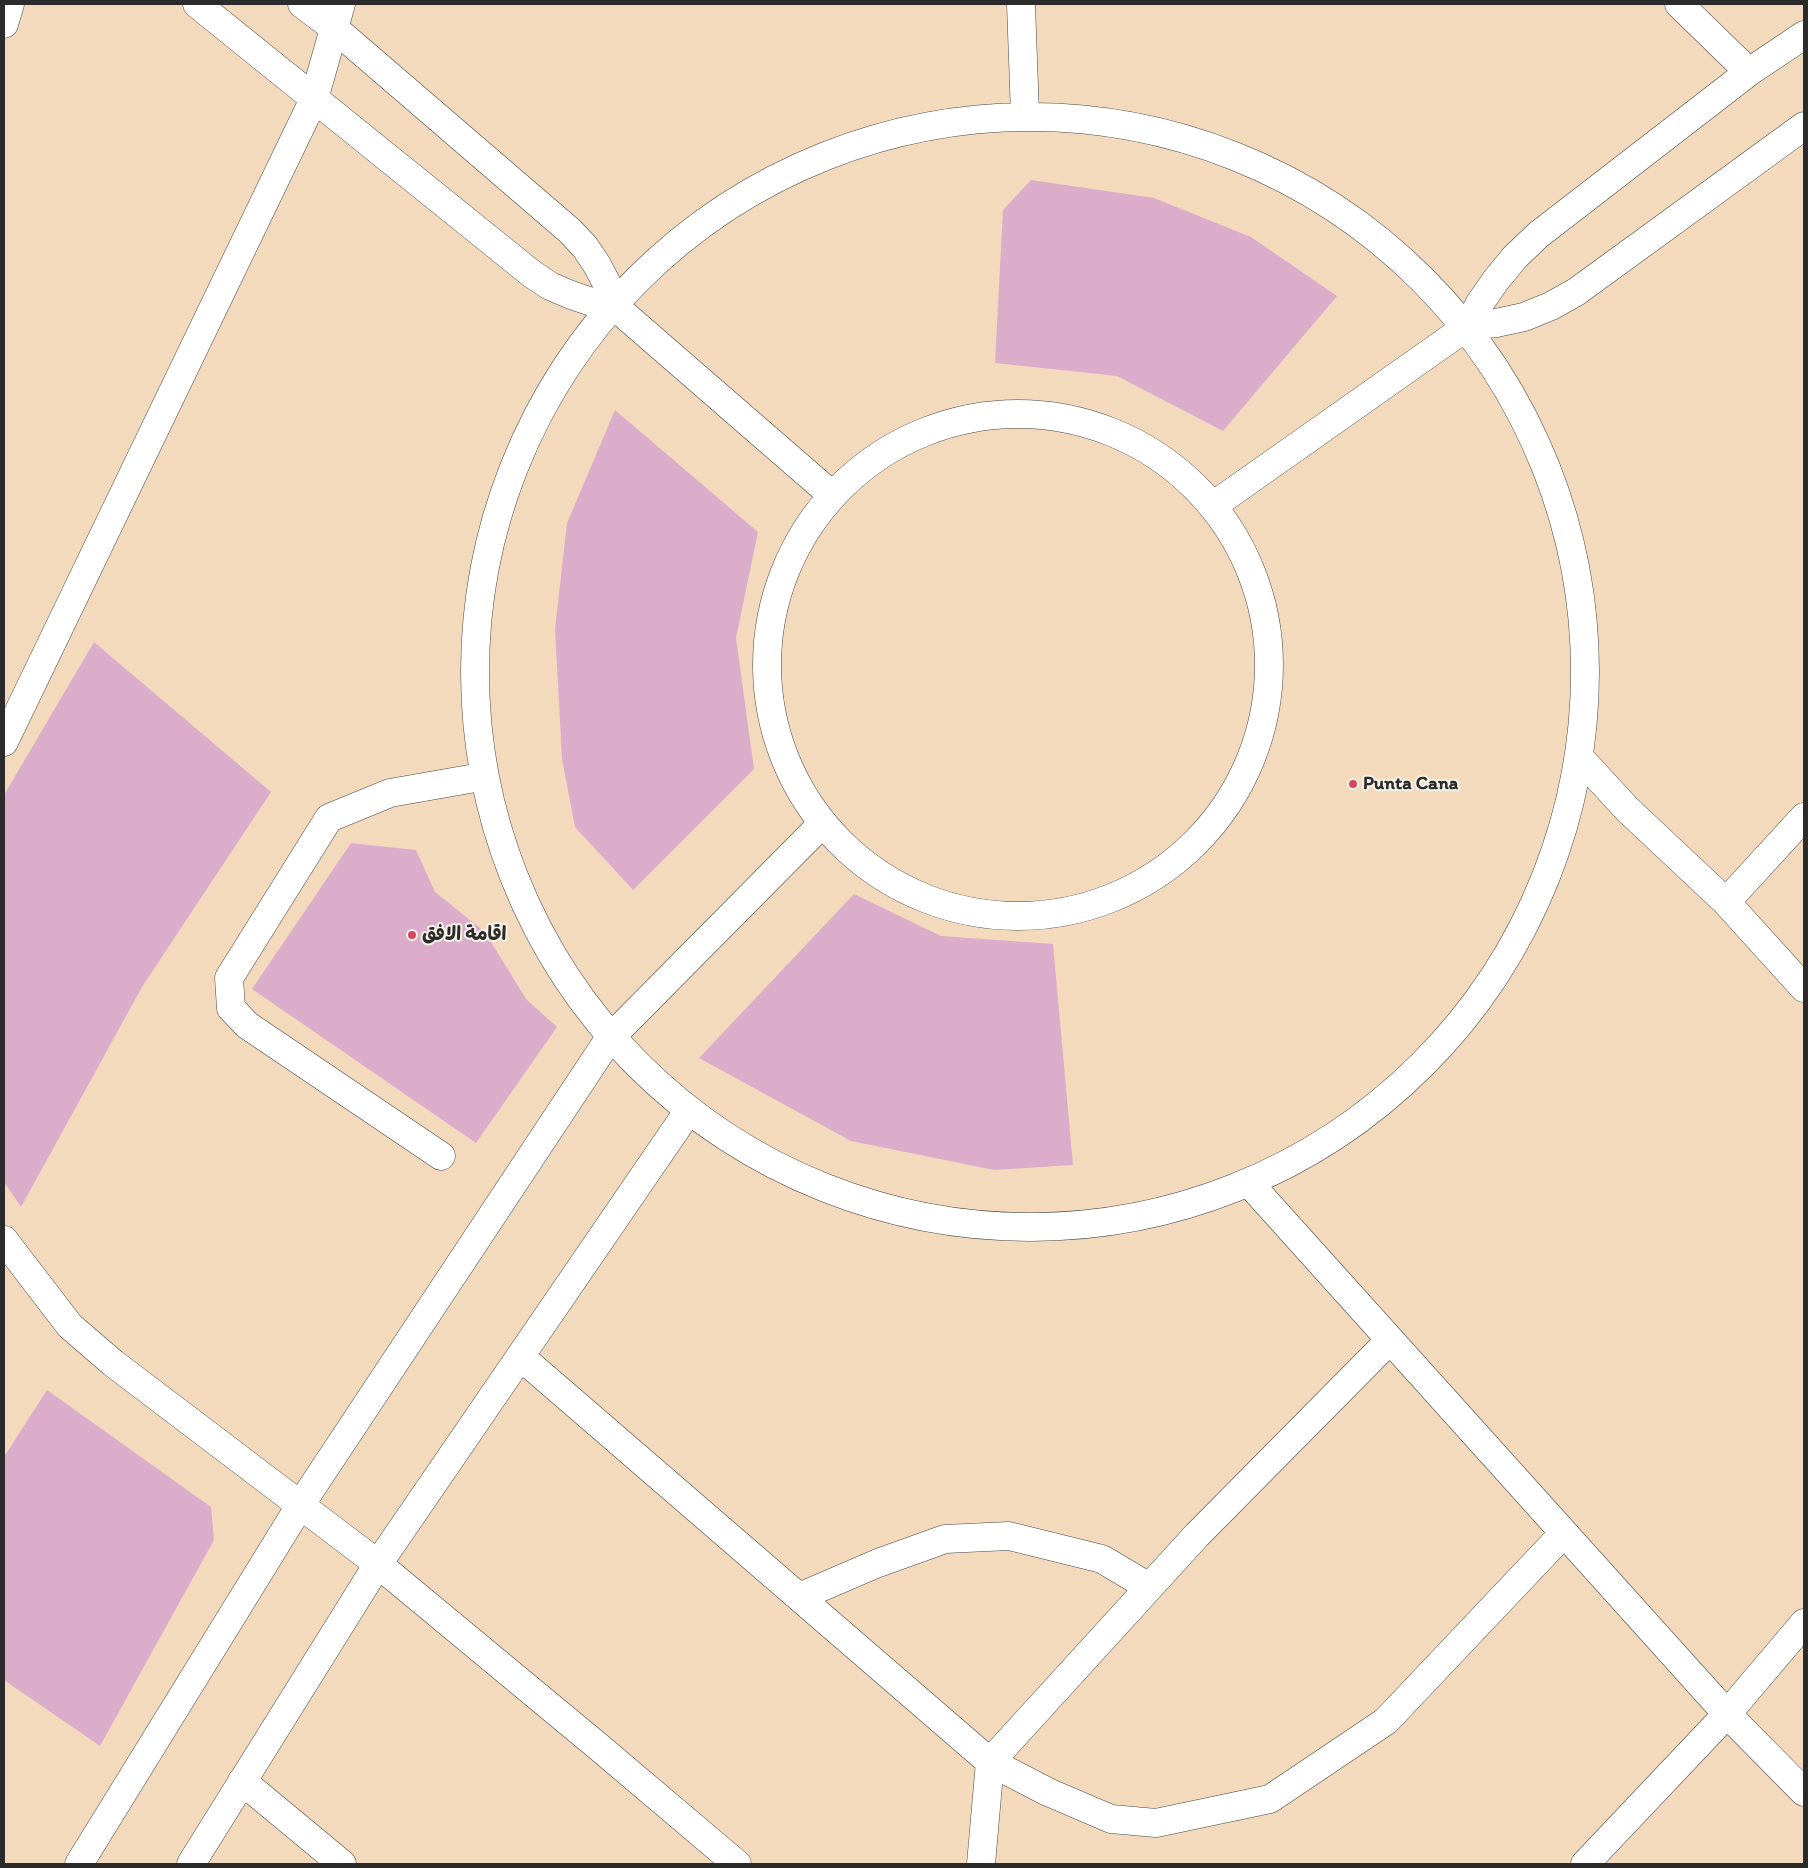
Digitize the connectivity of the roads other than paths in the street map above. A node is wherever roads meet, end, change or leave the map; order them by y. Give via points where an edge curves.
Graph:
1 (10, 4) edge
2 (197, 4) edge
3 (302, 4) edge
4 (1021, 4) edge
5 (1679, 4) edge
6 (338, 16) edge
7 (4, 24) edge
8 (1804, 35) edge
9 (1749, 72) junction
10 (314, 99) junction
11 (1025, 115) junction
12 (1804, 126) edge
13 (612, 304) junction
14 (1468, 326) junction
15 (832, 495) junction
16 (1214, 505) junction
17 (4, 742) edge
18 (1581, 759) junction
19 (481, 777) junction
20 (1804, 817) edge
21 (822, 824) junction
22 (1726, 902) junction
23 (1804, 988) edge
24 (609, 1039) junction
25 (687, 1112) junction
26 (441, 1156) dead end
27 (1249, 1183) junction
28 (4, 1240) edge
29 (1390, 1340) junction
30 (521, 1357) junction
31 (301, 1504) junction
32 (1564, 1533) junction
33 (378, 1564) junction
34 (1149, 1587) junction
35 (799, 1597) junction
36 (1804, 1623) edge
37 (1727, 1714) junction
38 (990, 1762) junction
39 (242, 1782) junction
40 (1804, 1792) edge
41 (79, 1864) edge
42 (191, 1864) edge
43 (342, 1864) edge
44 (736, 1864) edge
45 (981, 1864) edge
46 (1585, 1864) edge

1 - 7 street
2 - 10 street
3 - 6 street
4 - 11 street
5 - 9 street
6 - 10 street
6 - 13 street via 570,231 597,264
8 - 9 street
9 - 14 street via 1538,235 1496,280
10 - 13 street via 532,274 570,295
10 - 17 street
11 - 13 street via 872,138 730,203
11 - 14 street via 1126,123 1224,149 1316,193 1398,252
12 - 14 street via 1576,292 1524,317
13 - 15 street
13 - 19 street via 520,446 475,608
14 - 16 street
14 - 18 street via 1530,422 1570,530 1587,644
15 - 16 street via 858,470 920,433 963,420 1025,413 1096,425 1130,439 1189,479
15 - 21 street via 810,523 778,588 766,658 767,694 774,729 802,795
16 - 21 street via 1250,566 1262,600 1268,635 1269,680 1258,742 1244,775 1215,820 1177,859 1140,884 1082,908 1046,915 1010,916 940,904 906,891 854,856
18 - 22 street via 1627,809
18 - 27 street via 1541,893 1469,1013 1370,1112
19 - 24 street via 527,917
19 - 26 street via 390,793 329,818 229,978 231,1008 247,1025
20 - 22 street
21 - 24 street
22 - 23 street
24 - 25 street via 647,1078
24 - 31 street
25 - 27 street via 815,1186 959,1224 1107,1223
25 - 30 street
27 - 29 street
28 - 31 street via 77,1332 112,1363
29 - 32 street
29 - 34 street
30 - 33 street
30 - 35 street
31 - 33 street
31 - 41 street
32 - 37 street
32 - 38 street via 1386,1721 1270,1799 1156,1823 1111,1819
33 - 39 street
33 - 44 street
34 - 35 street via 1102,1559 1009,1536 945,1539
34 - 38 street
35 - 38 street
36 - 37 street
37 - 40 street
37 - 46 street
38 - 45 street
39 - 42 street
39 - 43 street

